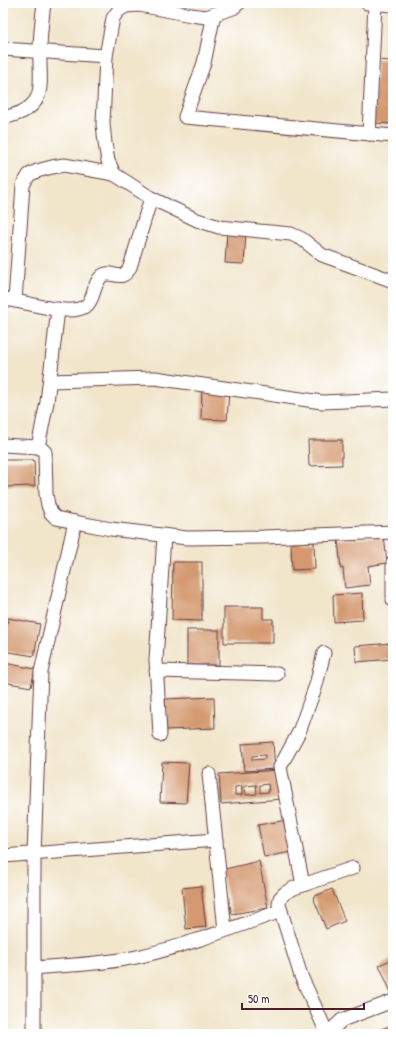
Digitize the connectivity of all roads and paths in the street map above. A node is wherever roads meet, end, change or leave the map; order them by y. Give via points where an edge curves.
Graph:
1 (44, 3) edge
2 (239, 3) edge
3 (371, 4) edge
4 (393, 5) edge
5 (214, 14) junction
6 (3, 49) edge
7 (40, 51) junction
8 (106, 56) junction
9 (3, 118) edge
10 (369, 134) junction
11 (393, 136) edge
12 (114, 174) junction
13 (151, 198) junction
14 (393, 281) edge
15 (9, 300) edge
16 (58, 309) junction
17 (50, 381) junction
18 (393, 399) edge
19 (3, 445) edge
20 (38, 447) junction
21 (75, 522) junction
22 (393, 532) edge
23 (164, 536) junction
24 (393, 562) edge
25 (392, 582) edge
26 (393, 600) edge
27 (324, 653) dead end
28 (156, 671) junction
29 (277, 674) dead end
30 (160, 735) dead end
31 (209, 774) dead end
32 (216, 840) junction
33 (34, 854) junction
34 (3, 856) edge
35 (353, 868) dead end
36 (303, 885) junction
37 (281, 911) junction
38 (225, 930) junction
39 (34, 968) junction
40 (393, 1001) edge
41 (327, 1033) edge
42 (34, 1034) edge

1 - 7 street
2 - 5 street via 233,8
3 - 4 street
3 - 10 street
5 - 8 street via 206,17 140,5 126,6 118,11 114,18
5 - 10 street via 204,63 185,117
6 - 7 street
7 - 8 street
7 - 9 street via 40,86 37,98 29,108
8 - 12 street via 104,143
10 - 11 street
12 - 13 street
12 - 15 street via 52,166 29,175 23,185
13 - 14 street via 197,220 219,227 291,234 302,239 322,255
13 - 16 street via 127,274 101,276 88,304 80,310
15 - 16 street
16 - 17 street
17 - 18 street via 155,378 322,402
17 - 20 street
19 - 20 street
20 - 21 street via 45,452 46,494 51,513 56,518
21 - 23 street
21 - 33 street via 41,672
22 - 23 street via 263,537
23 - 28 street
24 - 25 street
25 - 26 street
27 - 36 street via 316,685 299,732 280,767
28 - 29 street
28 - 30 street
31 - 32 street
32 - 33 street
32 - 38 street
33 - 34 street
33 - 39 street
35 - 36 street
36 - 37 street via 280,898
37 - 38 street
37 - 41 street via 301,976
38 - 39 street via 140,956 107,962
39 - 42 street
40 - 41 street via 342,1020

